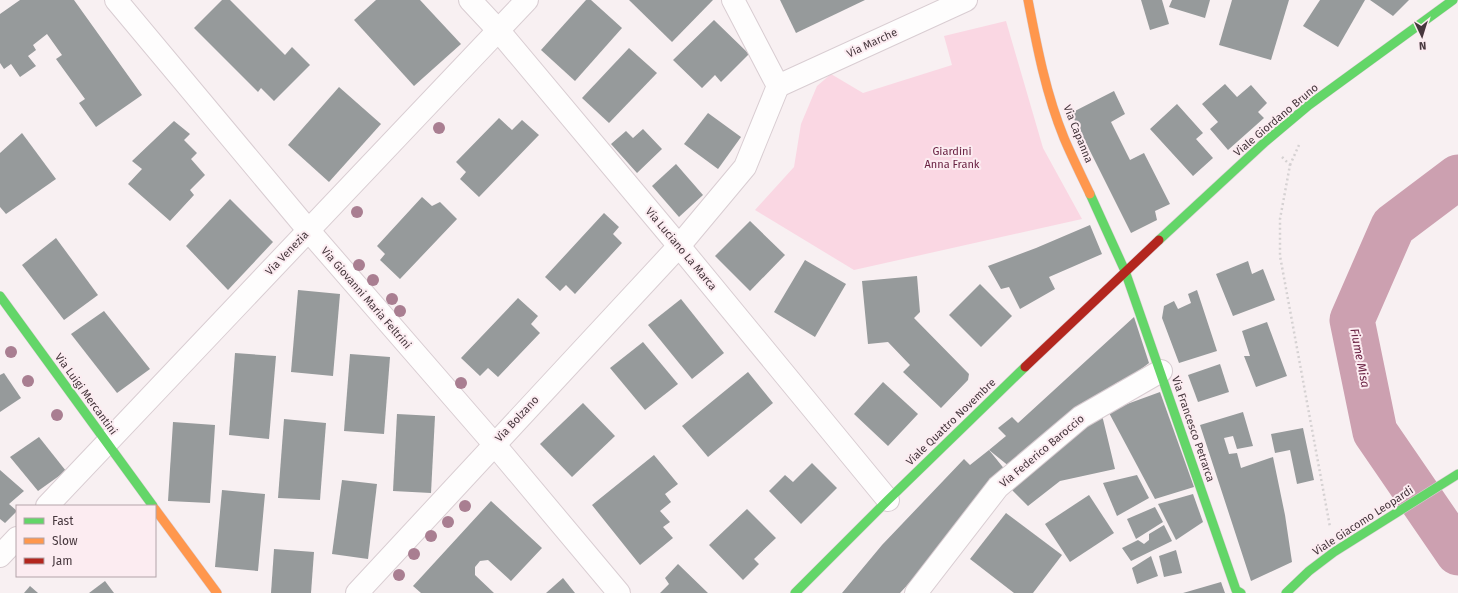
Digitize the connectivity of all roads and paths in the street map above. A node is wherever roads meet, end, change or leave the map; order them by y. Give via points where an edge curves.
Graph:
1 (116, 0) edge
2 (470, 0) edge
3 (526, 0) edge
4 (733, 0) edge
5 (966, 0) edge
6 (1028, 0) edge
7 (1453, 0) edge
8 (498, 30) junction
9 (778, 86) junction
10 (1265, 142) junction
11 (308, 231) junction
12 (679, 246) junction
13 (1125, 271) junction
14 (0, 296) edge
15 (1161, 371) junction
16 (107, 443) junction
17 (494, 444) junction
18 (1458, 474) edge
19 (888, 500) junction
20 (48, 505) edge
21 (152, 505) edge
22 (156, 510) edge
23 (16, 539) edge
24 (1334, 552) junction
25 (0, 556) edge
26 (216, 593) edge
27 (357, 593) edge
28 (619, 593) edge
29 (795, 593) edge
30 (916, 593) edge
31 (1241, 593) edge
32 (1286, 593) edge

1 - 11 street, Via Giovanni Maria Feltrini
2 - 8 street, Via Luciano La Marca
3 - 8 street, Via Venezia
4 - 9 street
5 - 9 street, Via Marche
6 - 13 main road, Via Capanna via 1039,55 1064,138
7 - 10 main road, Viale Giordano Bruno via 1309,105
8 - 11 street, Via Venezia
8 - 12 street, Via Luciano La Marca
9 - 12 street via 745,168
10 - 13 main road, Viale Giordano Bruno
10 - 24 path via 1290,165 1280,219 1280,256
11 - 16 street, Via Venezia
11 - 17 street, Via Giovanni Maria Feltrini
12 - 17 street, Via Bolzano
12 - 19 street, Via Luciano La Marca
13 - 15 main road, Via Francesco Petrarca
13 - 19 main road, Viale Quattro Novembre
14 - 16 main road, Via Luigi Mercantini
15 - 30 street, Via Federico Baroccio via 1081,417 998,487
15 - 31 main road, Via Francesco Petrarca via 1236,590
16 - 20 street, Via Venezia
16 - 21 main road, Via Luigi Mercantini
17 - 27 street, Via Bolzano
17 - 28 street, Via Giovanni Maria Feltrini
18 - 24 main road, Viale Giacomo Leopardi
19 - 29 main road, Viale Quattro Novembre
22 - 26 main road
23 - 25 street
24 - 32 main road, Viale Giacomo Leopardi

